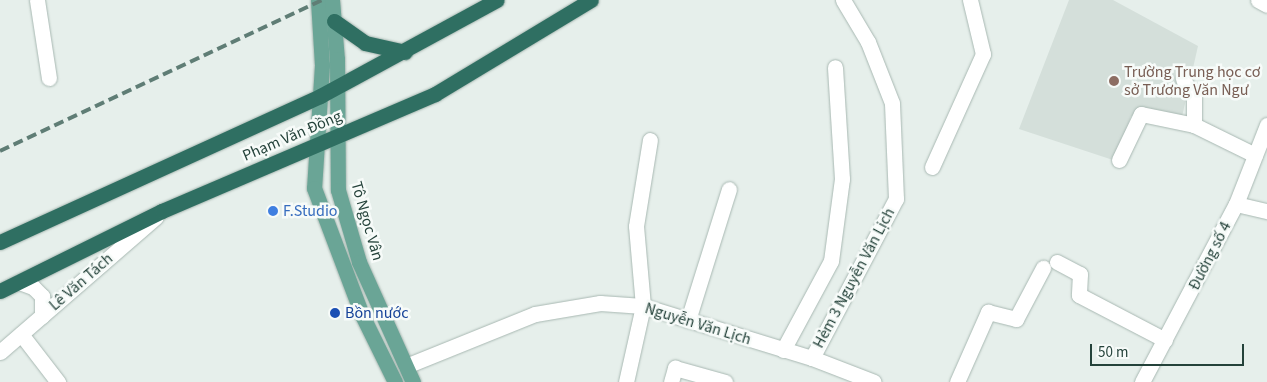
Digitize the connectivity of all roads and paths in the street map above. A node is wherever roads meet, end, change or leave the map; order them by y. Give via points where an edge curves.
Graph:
1 (37, 0) edge
2 (318, 0) edge
3 (332, 0) edge
4 (497, 0) edge
5 (591, 0) edge
6 (843, 0) edge
7 (970, 0) edge
8 (1258, 0) edge
9 (1267, 5) edge
10 (334, 21) junction
11 (405, 52) junction
12 (835, 67) dead end
13 (49, 78) dead end
14 (1183, 79) dead end
15 (338, 85) junction
16 (320, 96) junction
17 (1194, 126) junction
18 (1266, 131) edge
19 (338, 135) junction
20 (650, 140) dead end
21 (315, 147) junction
22 (1255, 155) junction
23 (1119, 160) dead end
24 (932, 166) dead end
25 (729, 189) dead end
26 (1236, 204) junction
27 (162, 211) junction
28 (1267, 211) edge
29 (0, 242) edge
30 (19, 282) junction
31 (0, 291) edge
32 (643, 306) junction
33 (42, 316) junction
34 (688, 320) junction
35 (21, 334) junction
36 (1165, 340) junction
37 (783, 350) junction
38 (0, 352) edge
39 (812, 358) junction
40 (406, 366) junction
41 (58, 382) edge
42 (395, 382) edge
43 (413, 382) edge
44 (626, 382) edge
45 (671, 382) edge
46 (725, 382) edge
47 (874, 382) edge
48 (957, 382) edge
49 (1142, 382) edge

1 - 13 street
2 - 16 main road via 322,65
3 - 10 main road, Tô Ngọc Vân
4 - 11 highway, Phạm Văn Đồng
5 - 19 highway, Phạm Văn Đồng via 435,94
6 - 39 street, Hẻm 3 Nguyễn Văn Lịch via 868,42 892,103 896,199
7 - 24 street via 983,54
8 - 9 street
10 - 11 highway via 365,43
10 - 15 main road, Tô Ngọc Vân
11 - 15 highway, Phạm Văn Đồng
12 - 37 street via 842,179 830,261
14 - 17 street via 1194,98
15 - 16 highway, Phạm Văn Đồng
15 - 19 main road, Tô Ngọc Vân
16 - 21 main road
16 - 29 highway, Phạm Văn Đồng
17 - 22 street
17 - 23 street via 1141,114
18 - 22 street, Đường số 4
19 - 21 highway, Phạm Văn Đồng
19 - 40 main road, Tô Ngọc Vân via 338,190 359,262
20 - 32 street via 636,226
21 - 27 highway, Phạm Văn Đồng
21 - 42 main road via 314,188 362,315
22 - 26 street, Đường số 4
25 - 34 street
26 - 28 street
26 - 36 street, Đường số 4
27 - 30 highway, Phạm Văn Đồng
27 - 33 street, Lê Văn Tách
30 - 31 highway, Phạm Văn Đồng
30 - 33 street via 42,296
32 - 34 street, Nguyễn Văn Lịch
32 - 40 street, Nguyễn Văn Lịch via 600,303 535,314
32 - 44 street
33 - 35 street, Lê Văn Tách
34 - 37 street, Nguyễn Văn Lịch
35 - 38 street, Lê Văn Tách
35 - 41 street
36 - 48 street via 1079,296 1080,274 1050,265 1016,319 988,312
36 - 49 street, Đường số 4
37 - 39 street, Nguyễn Văn Lịch
39 - 47 street, Nguyễn Văn Lịch
40 - 43 main road, Tô Ngọc Vân
45 - 46 street via 675,368

